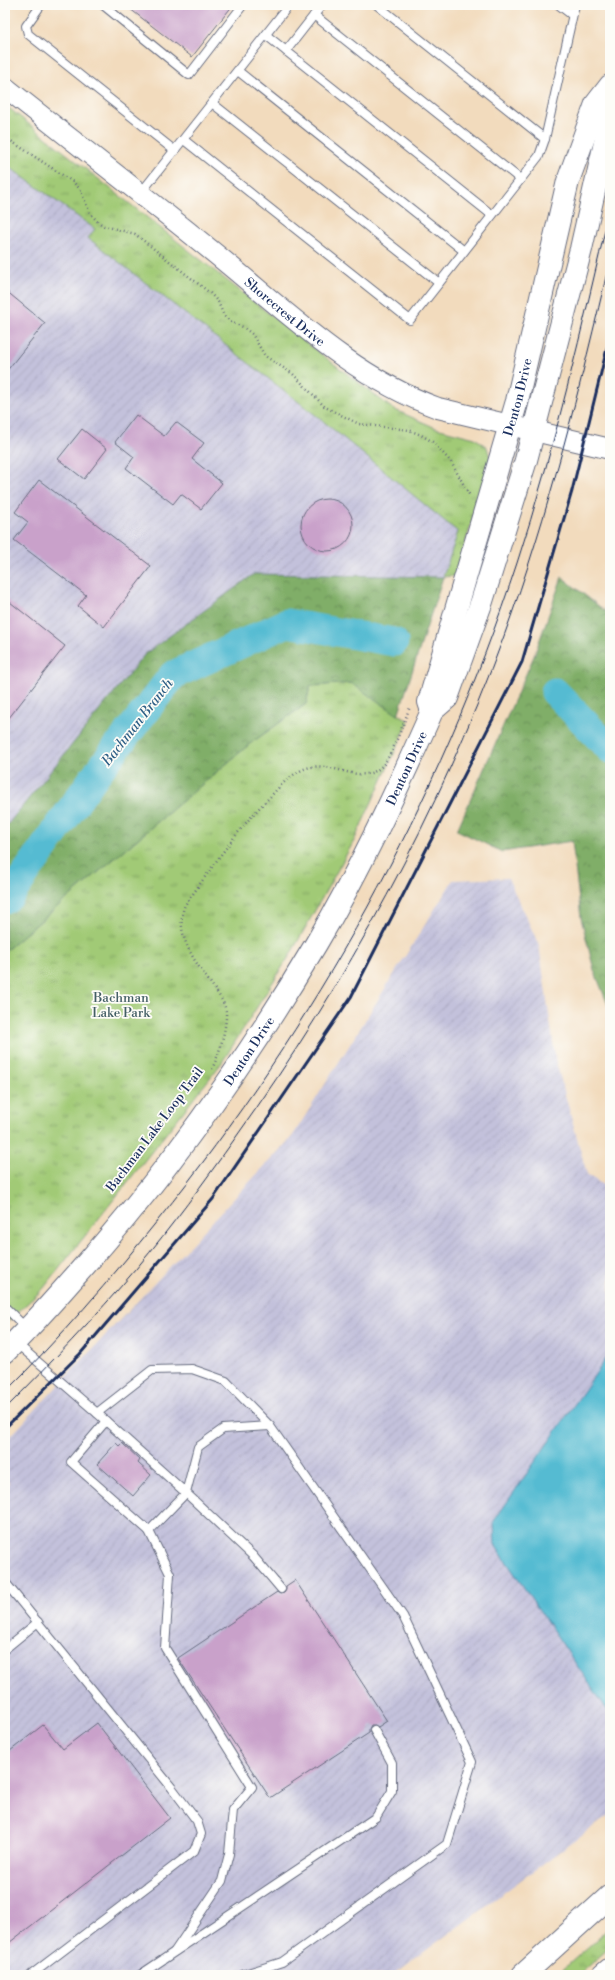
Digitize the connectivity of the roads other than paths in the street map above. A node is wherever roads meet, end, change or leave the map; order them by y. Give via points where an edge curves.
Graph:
1 (41, 5) edge
2 (103, 5) edge
3 (243, 5) edge
4 (289, 5) edge
5 (322, 5) edge
6 (377, 5) edge
7 (559, 5) edge
8 (575, 5) edge
9 (314, 15) junction
10 (572, 15) junction
11 (266, 35) junction
12 (286, 51) junction
13 (238, 71) junction
14 (610, 86) edge
15 (5, 87) edge
16 (610, 98) edge
17 (212, 103) junction
18 (545, 139) junction
19 (184, 140) junction
20 (175, 151) junction
21 (520, 179) junction
22 (140, 194) junction
23 (492, 215) junction
24 (464, 251) junction
25 (438, 283) junction
26 (509, 426) junction
27 (534, 432) junction
28 (610, 449) edge
29 (432, 711) junction
30 (5, 1306) edge
31 (16, 1341) edge
32 (97, 1413) junction
33 (106, 1421) junction
34 (270, 1426) junction
35 (186, 1493) junction
36 (149, 1531) junction
37 (5, 1582) edge
38 (281, 1589) dead end
39 (38, 1622) junction
40 (5, 1649) edge
41 (374, 1730) dead end
42 (610, 1896) edge
43 (175, 1951) junction
44 (610, 1969) edge
45 (31, 1975) edge
46 (140, 1975) edge
47 (242, 1975) edge
48 (523, 1975) edge
49 (603, 1975) edge

1 - 20 lane via 26,26 28,34
2 - 3 lane via 189,75
4 - 11 lane
5 - 9 lane
6 - 18 lane
7 - 10 lane
8 - 10 lane
9 - 12 lane
9 - 21 lane
10 - 18 lane
11 - 12 lane
11 - 13 lane
12 - 23 lane
13 - 17 lane
13 - 24 lane
14 - 26 main road, Denton Drive via 596,104 568,181
15 - 22 street, Shorecrest Drive
16 - 27 main road, Denton Drive via 605,142
17 - 19 lane
17 - 25 lane
18 - 21 lane via 539,156
19 - 20 lane
19 - 25 lane via 410,320
20 - 22 lane
21 - 23 lane
22 - 26 street, Shorecrest Drive via 363,372 413,399
23 - 24 lane
24 - 25 lane
26 - 27 street, Shorecrest Drive
26 - 29 main road, Denton Drive via 429,702
27 - 28 street, Shorecrest Drive
27 - 29 main road, Denton Drive via 482,601 447,698
29 - 31 main road, Denton Drive via 397,764 363,856 316,944 224,1089 134,1209
30 - 31 lane
31 - 32 lane
32 - 33 lane
32 - 34 lane via 152,1370 192,1369 226,1381
33 - 35 lane
33 - 36 lane via 71,1462
34 - 35 lane via 224,1429 198,1446
34 - 47 lane via 402,1616 472,1762 447,1844 282,1962
35 - 36 lane
35 - 38 lane via 253,1556
36 - 43 lane via 170,1574 165,1648 252,1787 233,1810 229,1854 222,1881
37 - 39 lane
39 - 40 lane
39 - 45 lane via 172,1788 196,1821 201,1834 194,1851
41 - 43 lane via 392,1763 392,1791 376,1817
42 - 48 main road
43 - 46 lane
44 - 49 main road

